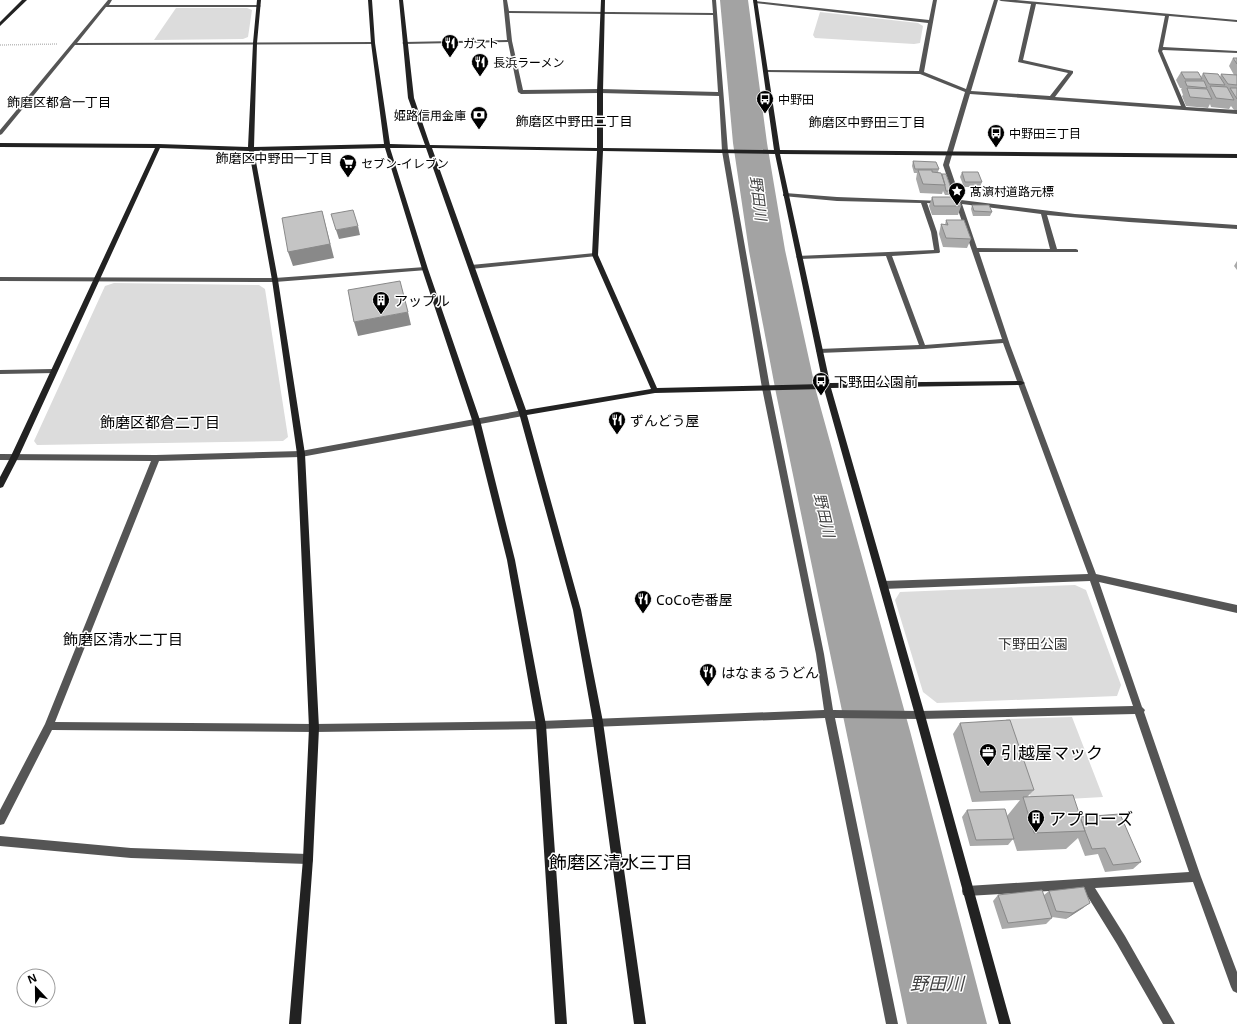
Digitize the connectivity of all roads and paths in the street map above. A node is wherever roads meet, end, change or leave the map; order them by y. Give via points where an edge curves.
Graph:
1 (25, 0) edge
2 (110, 0) edge
3 (259, 0) edge
4 (370, 0) edge
5 (401, 0) edge
6 (505, 0) edge
7 (603, 0) edge
8 (714, 0) edge
9 (935, 0) edge
10 (996, 0) edge
11 (1001, 0) edge
12 (755, 1) edge
13 (1034, 3) junction
14 (105, 6) junction
15 (259, 6) junction
16 (506, 12) junction
17 (603, 13) junction
18 (714, 14) junction
19 (1167, 15) junction
20 (1237, 21) edge
21 (930, 22) junction
22 (0, 25) edge
23 (510, 41) junction
24 (404, 43) junction
25 (74, 44) junction
26 (255, 44) junction
27 (373, 44) junction
28 (0, 45) edge
29 (1161, 48) junction
30 (1237, 52) edge
31 (766, 71) junction
32 (921, 73) junction
33 (1171, 78) junction
34 (1178, 78) dead end
35 (600, 91) junction
36 (968, 92) junction
37 (720, 94) junction
38 (1051, 98) junction
39 (1184, 108) junction
40 (1237, 112) edge
41 (0, 133) edge
42 (0, 145) edge
43 (158, 146) junction
44 (387, 146) junction
45 (428, 146) junction
46 (252, 149) junction
47 (600, 149) junction
48 (725, 151) junction
49 (777, 152) junction
50 (950, 154) junction
51 (1237, 156) edge
52 (785, 195) junction
53 (923, 201) junction
54 (959, 202) junction
55 (1042, 212) junction
56 (1237, 227) edge
57 (976, 250) junction
58 (1054, 251) junction
59 (1076, 252) dead end
60 (888, 254) junction
61 (595, 255) junction
62 (799, 257) junction
63 (471, 267) junction
64 (425, 269) junction
65 (98, 278) junction
66 (0, 279) edge
67 (275, 280) junction
68 (1006, 341) junction
69 (923, 347) junction
70 (819, 351) junction
71 (53, 371) junction
72 (0, 372) edge
73 (1021, 383) junction
74 (827, 386) junction
75 (766, 388) junction
76 (655, 391) junction
77 (523, 413) junction
78 (476, 420) junction
79 (301, 454) junction
80 (0, 456) edge
81 (15, 456) junction
82 (156, 458) junction
83 (0, 485) edge
84 (1093, 578) junction
85 (883, 585) junction
86 (1237, 609) edge
87 (1140, 710) junction
88 (829, 714) junction
89 (920, 715) junction
90 (598, 722) junction
91 (541, 725) junction
92 (49, 726) junction
93 (314, 728) junction
94 (0, 820) edge
95 (0, 840) edge
96 (308, 859) junction
97 (1196, 877) junction
98 (1085, 883) junction
99 (968, 891) junction
100 (1237, 987) edge
101 (295, 1024) edge
102 (561, 1024) edge
103 (640, 1024) edge
104 (892, 1024) edge
105 (1005, 1024) edge
106 (1169, 1024) edge

1 - 22 street
2 - 14 street
3 - 15 street
4 - 27 street
5 - 24 street
6 - 16 street
7 - 17 street
8 - 18 street
9 - 21 street
10 - 36 street
11 - 13 street
12 - 21 street
12 - 31 street
13 - 19 street
13 - 38 street via 1020,61 1071,72
14 - 15 street
14 - 25 street
15 - 26 street
16 - 17 street
16 - 23 street
17 - 18 street
17 - 35 street
18 - 37 street
19 - 20 street
19 - 29 street
21 - 32 street
23 - 24 street
23 - 35 street via 521,92
24 - 45 street via 411,98
25 - 26 street
25 - 28 path
25 - 41 street
26 - 27 street
26 - 46 street
27 - 44 street
29 - 30 street
29 - 33 street
31 - 32 street
31 - 49 street
32 - 36 street
33 - 34 street
33 - 39 street
35 - 37 street
35 - 47 street
36 - 38 street
36 - 50 street
37 - 48 street
38 - 39 street
39 - 40 street
42 - 43 street
43 - 46 street
43 - 65 street
44 - 45 street
44 - 46 street
44 - 64 street
45 - 47 street
45 - 63 street
46 - 67 street
47 - 48 street
47 - 61 street
48 - 49 street
48 - 75 street
49 - 50 street
49 - 52 street
50 - 51 street
50 - 54 street via 946,165
52 - 53 street
52 - 62 street
53 - 54 street
53 - 60 street via 934,232 937,252
54 - 55 street
54 - 57 street
55 - 56 street
55 - 58 street
57 - 58 street
57 - 68 street
58 - 59 street
60 - 62 street
60 - 69 street
61 - 63 street
61 - 76 street
62 - 70 street
63 - 77 street
64 - 67 street
64 - 78 street
65 - 66 street
65 - 67 street
65 - 71 street
67 - 79 street
68 - 69 street
68 - 73 street
69 - 70 street
70 - 74 street
71 - 72 street
71 - 81 street
73 - 74 street
73 - 84 street
74 - 75 street
74 - 85 street
75 - 76 street
75 - 88 street via 820,654
76 - 77 street
77 - 78 street
77 - 90 street via 577,610
78 - 79 street
78 - 91 street via 511,560
79 - 82 street
79 - 93 street
80 - 81 street
81 - 82 street
81 - 83 street
82 - 92 street
84 - 85 street
84 - 86 street
84 - 87 street
85 - 89 street
87 - 89 street
87 - 97 street
88 - 89 street
88 - 90 street
88 - 104 street
89 - 99 street
90 - 91 street
90 - 103 street
91 - 93 street
91 - 102 street
92 - 93 street
92 - 94 street
93 - 96 street
95 - 96 street via 131,853
96 - 101 street
97 - 98 street
97 - 100 street
98 - 99 street
98 - 106 street
99 - 105 street

